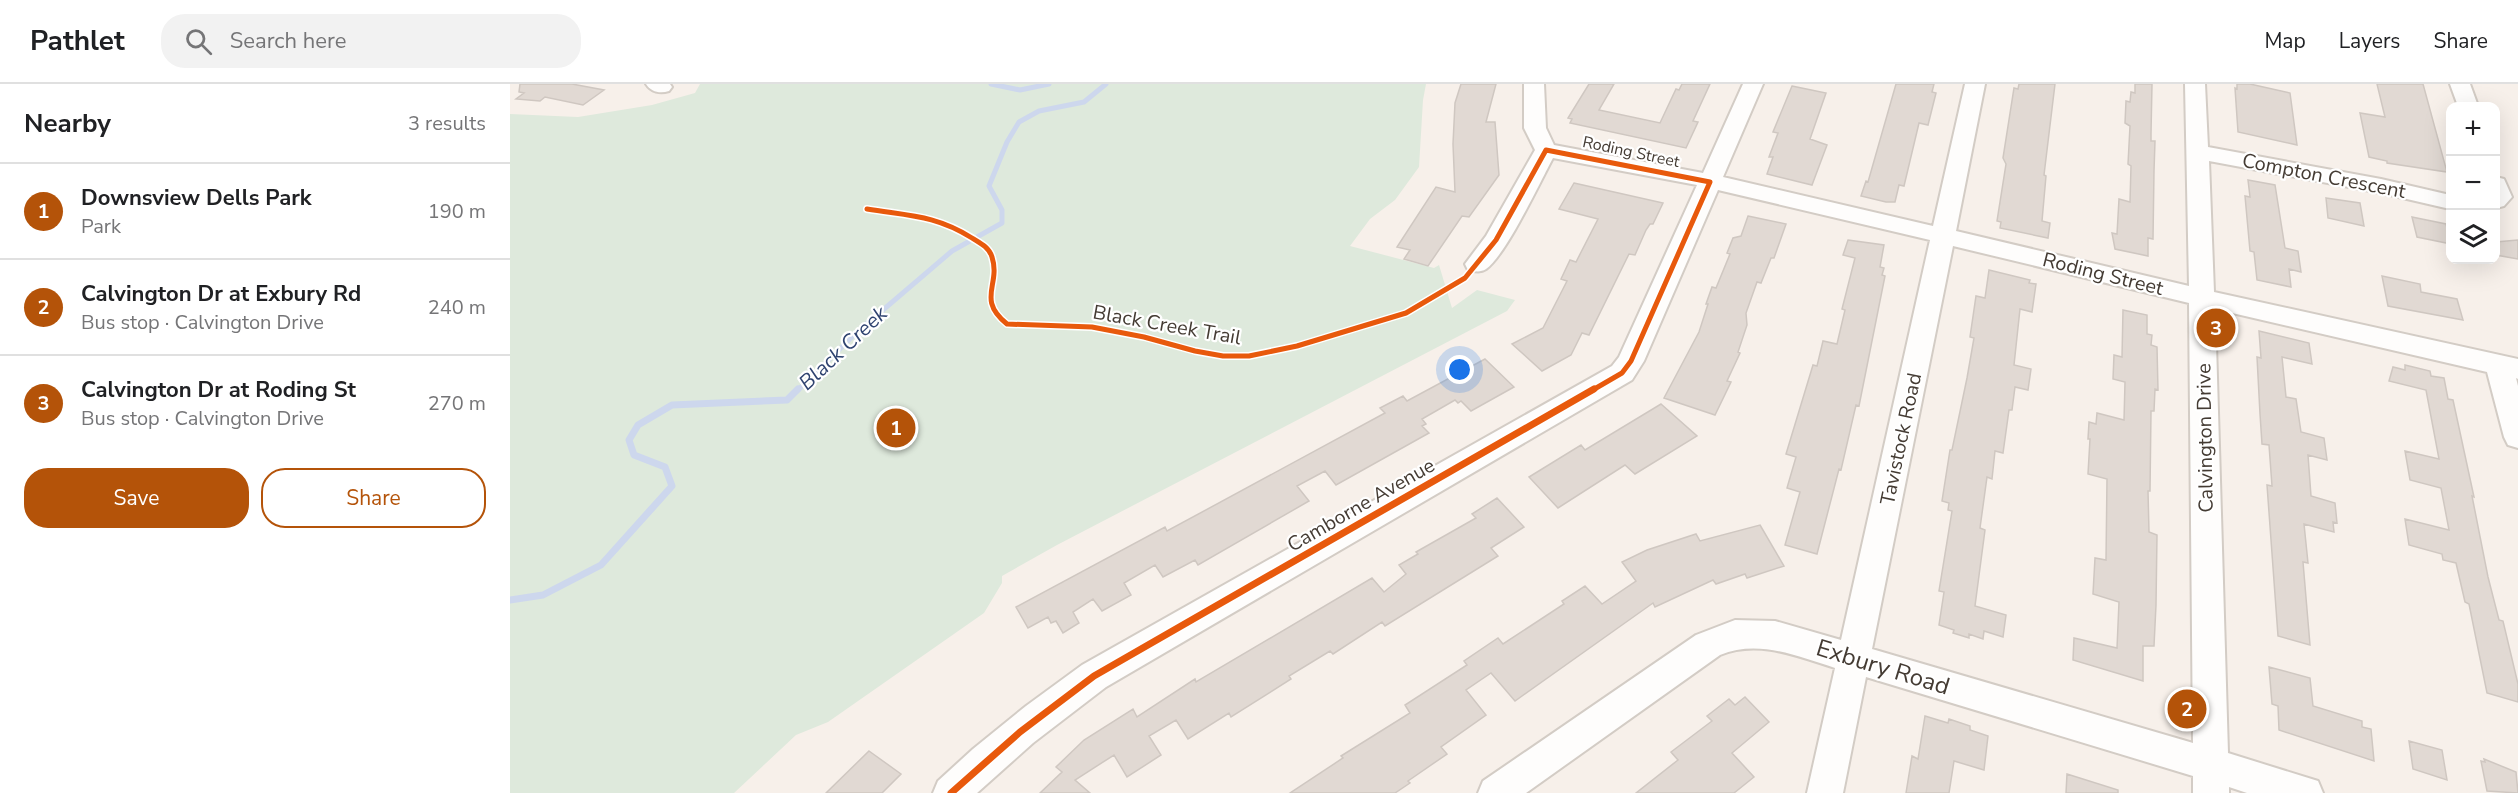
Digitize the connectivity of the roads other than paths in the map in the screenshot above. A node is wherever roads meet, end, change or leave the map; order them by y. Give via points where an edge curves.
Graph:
1 (1533, 84) edge
2 (1753, 84) edge
3 (1975, 84) edge
4 (2196, 84) edge
5 (2460, 84) edge
6 (2467, 102) edge
7 (1546, 150) junction
8 (2198, 152) junction
9 (1710, 182) junction
10 (2446, 201) edge
11 (1945, 236) junction
12 (1477, 264) dead end
13 (2202, 298) junction
14 (2509, 368) edge
15 (2518, 436) edge
16 (1853, 659) junction
17 (2211, 778) edge
18 (951, 793) edge
19 (1496, 793) edge
20 (1825, 793) edge
21 (2305, 793) edge

1 - 7 street via 1535,128
2 - 9 street, Camborne Avenue
3 - 11 street, Tavistock Road
4 - 8 street, Calvington Drive
5 - 6 street
7 - 9 street, Roding Street
7 - 12 street via 1496,240
8 - 10 street, Compton Crescent
8 - 13 street, Calvington Drive
9 - 11 street, Roding Street
9 - 18 street, Camborne Avenue via 1622,373 1094,676 1031,721
11 - 13 street, Roding Street
11 - 16 street, Tavistock Road
13 - 14 street, Roding Street
13 - 17 street, Calvington Drive
14 - 15 street
16 - 17 street, Exbury Road
16 - 19 street, Exbury Road via 1775,635 1735,634 1690,656
16 - 20 street, Tavistock Road
17 - 21 street, Exbury Road

